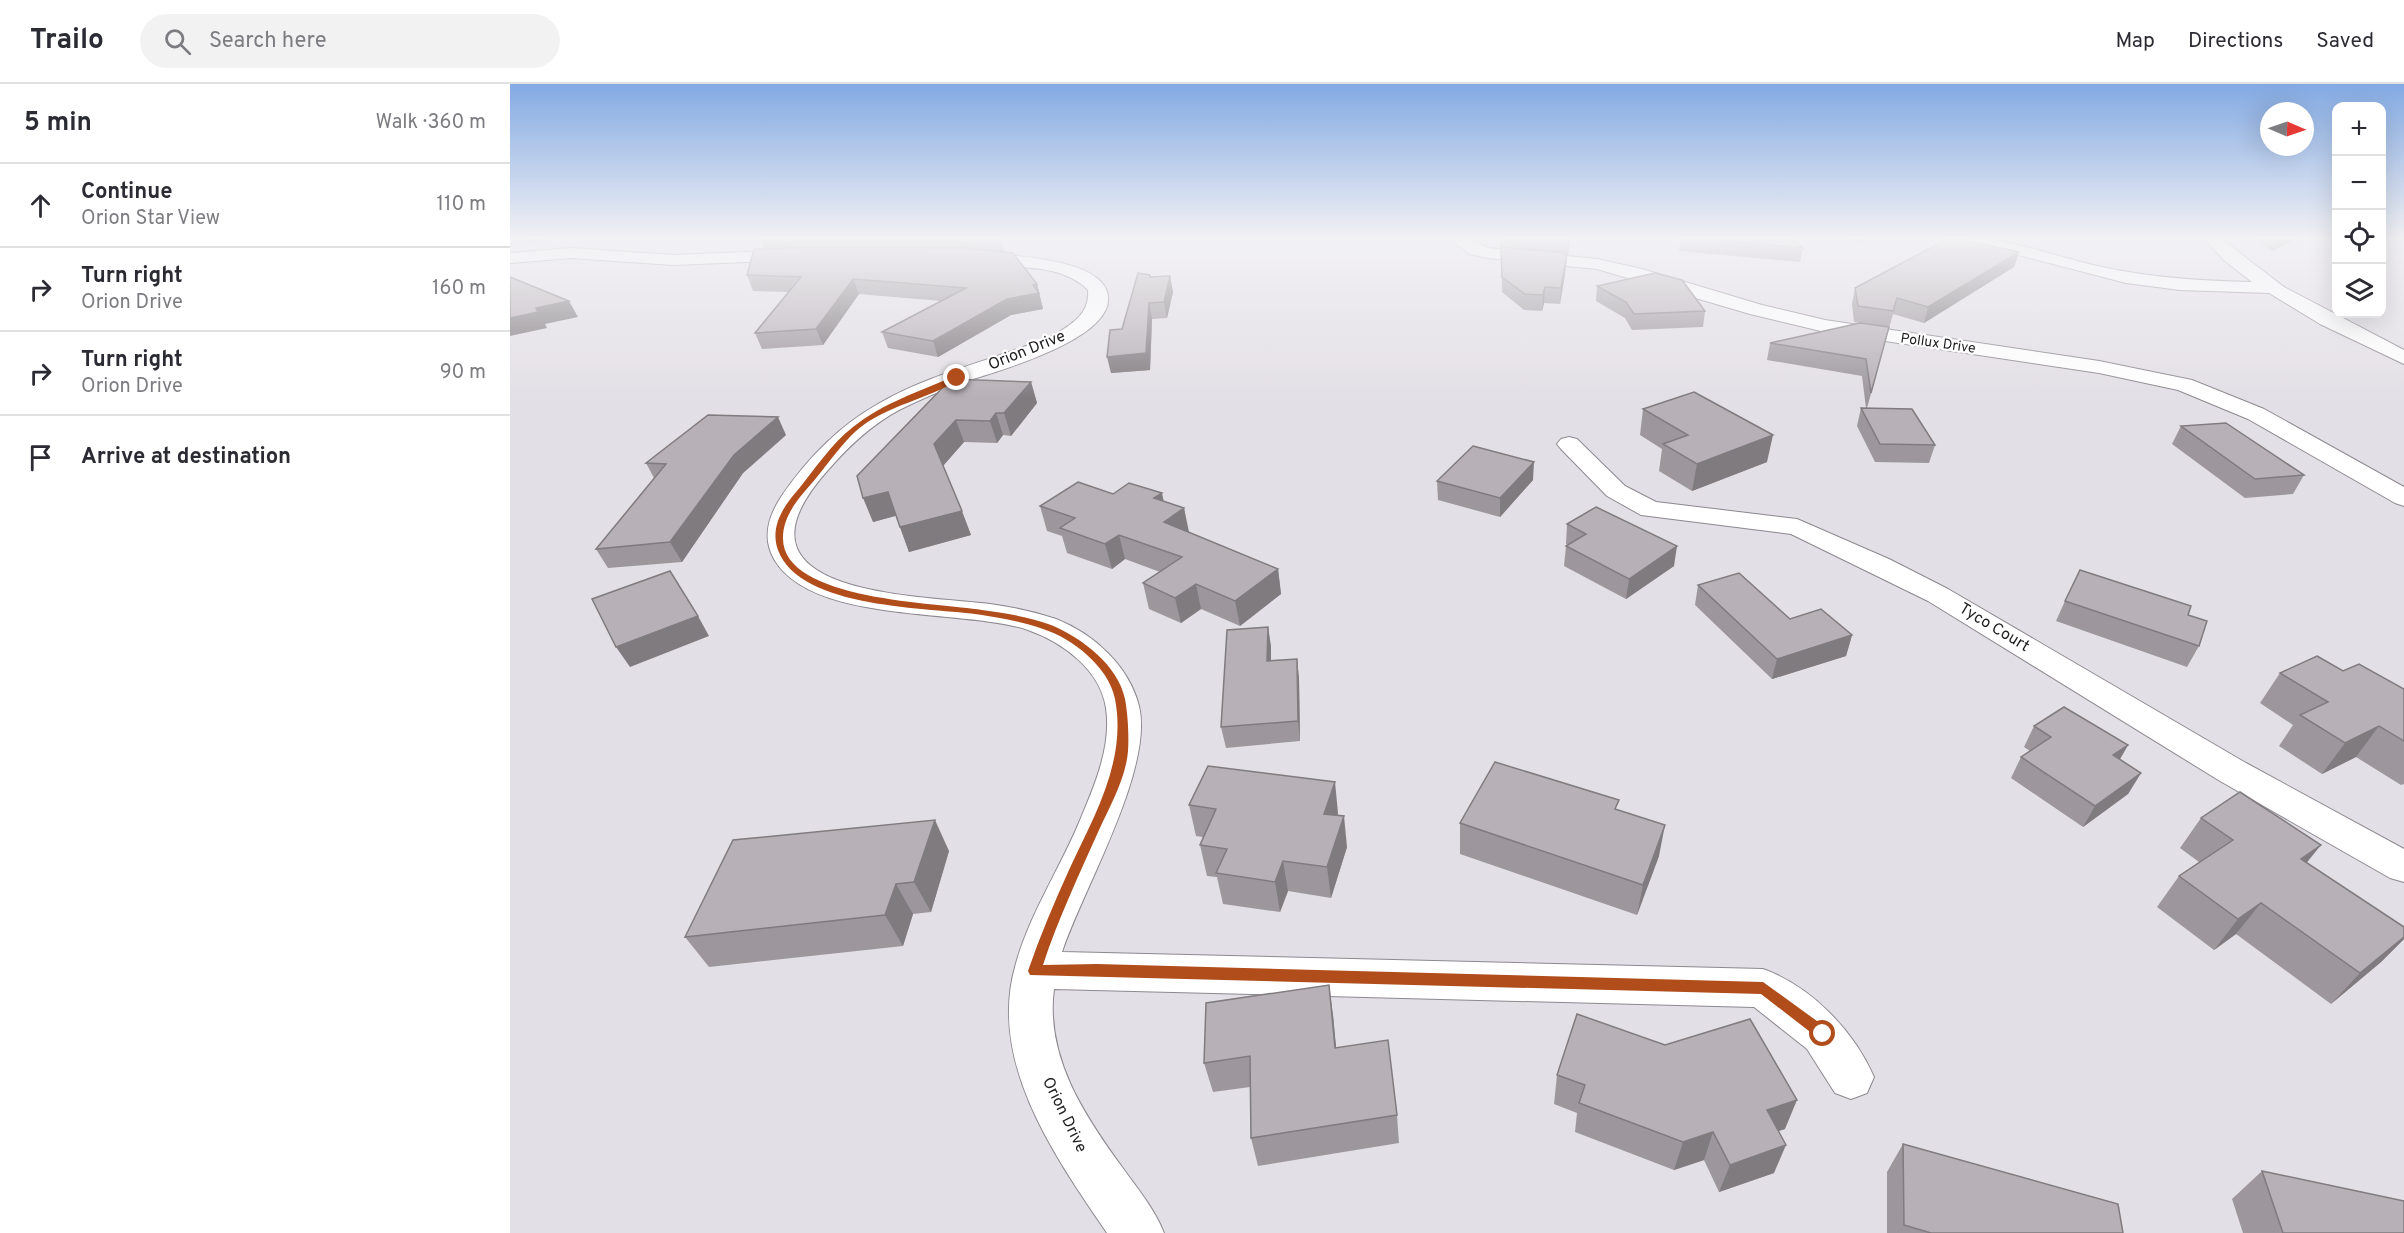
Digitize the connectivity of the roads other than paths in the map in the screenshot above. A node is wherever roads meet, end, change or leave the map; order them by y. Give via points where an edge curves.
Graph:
1 (1097, 291) edge
2 (1693, 291) edge
3 (2277, 291) edge
4 (2404, 358) edge
5 (1569, 444) dead end
6 (2404, 498) edge
7 (2404, 867) edge
8 (1035, 971) junction
9 (1851, 1077) dead end
10 (1138, 1233) edge

1 - 8 street, Orion Drive via 1092,315 1066,337 913,395 854,429 790,503 778,539 784,556 798,573 819,585 867,599 983,612 1046,627 1091,654 1110,675 1120,698 1122,752 1114,784 1049,927
2 - 6 street, Pollux Drive via 1826,326 2120,371 2184,385 2256,414
3 - 4 street
5 - 7 street, Tyco Court via 1616,491 1650,509 1797,527 1948,588 2233,772
8 - 9 street via 1763,988 1823,1034
8 - 10 street, Orion Drive via 1031,1014 1034,1043 1049,1091 1076,1144

